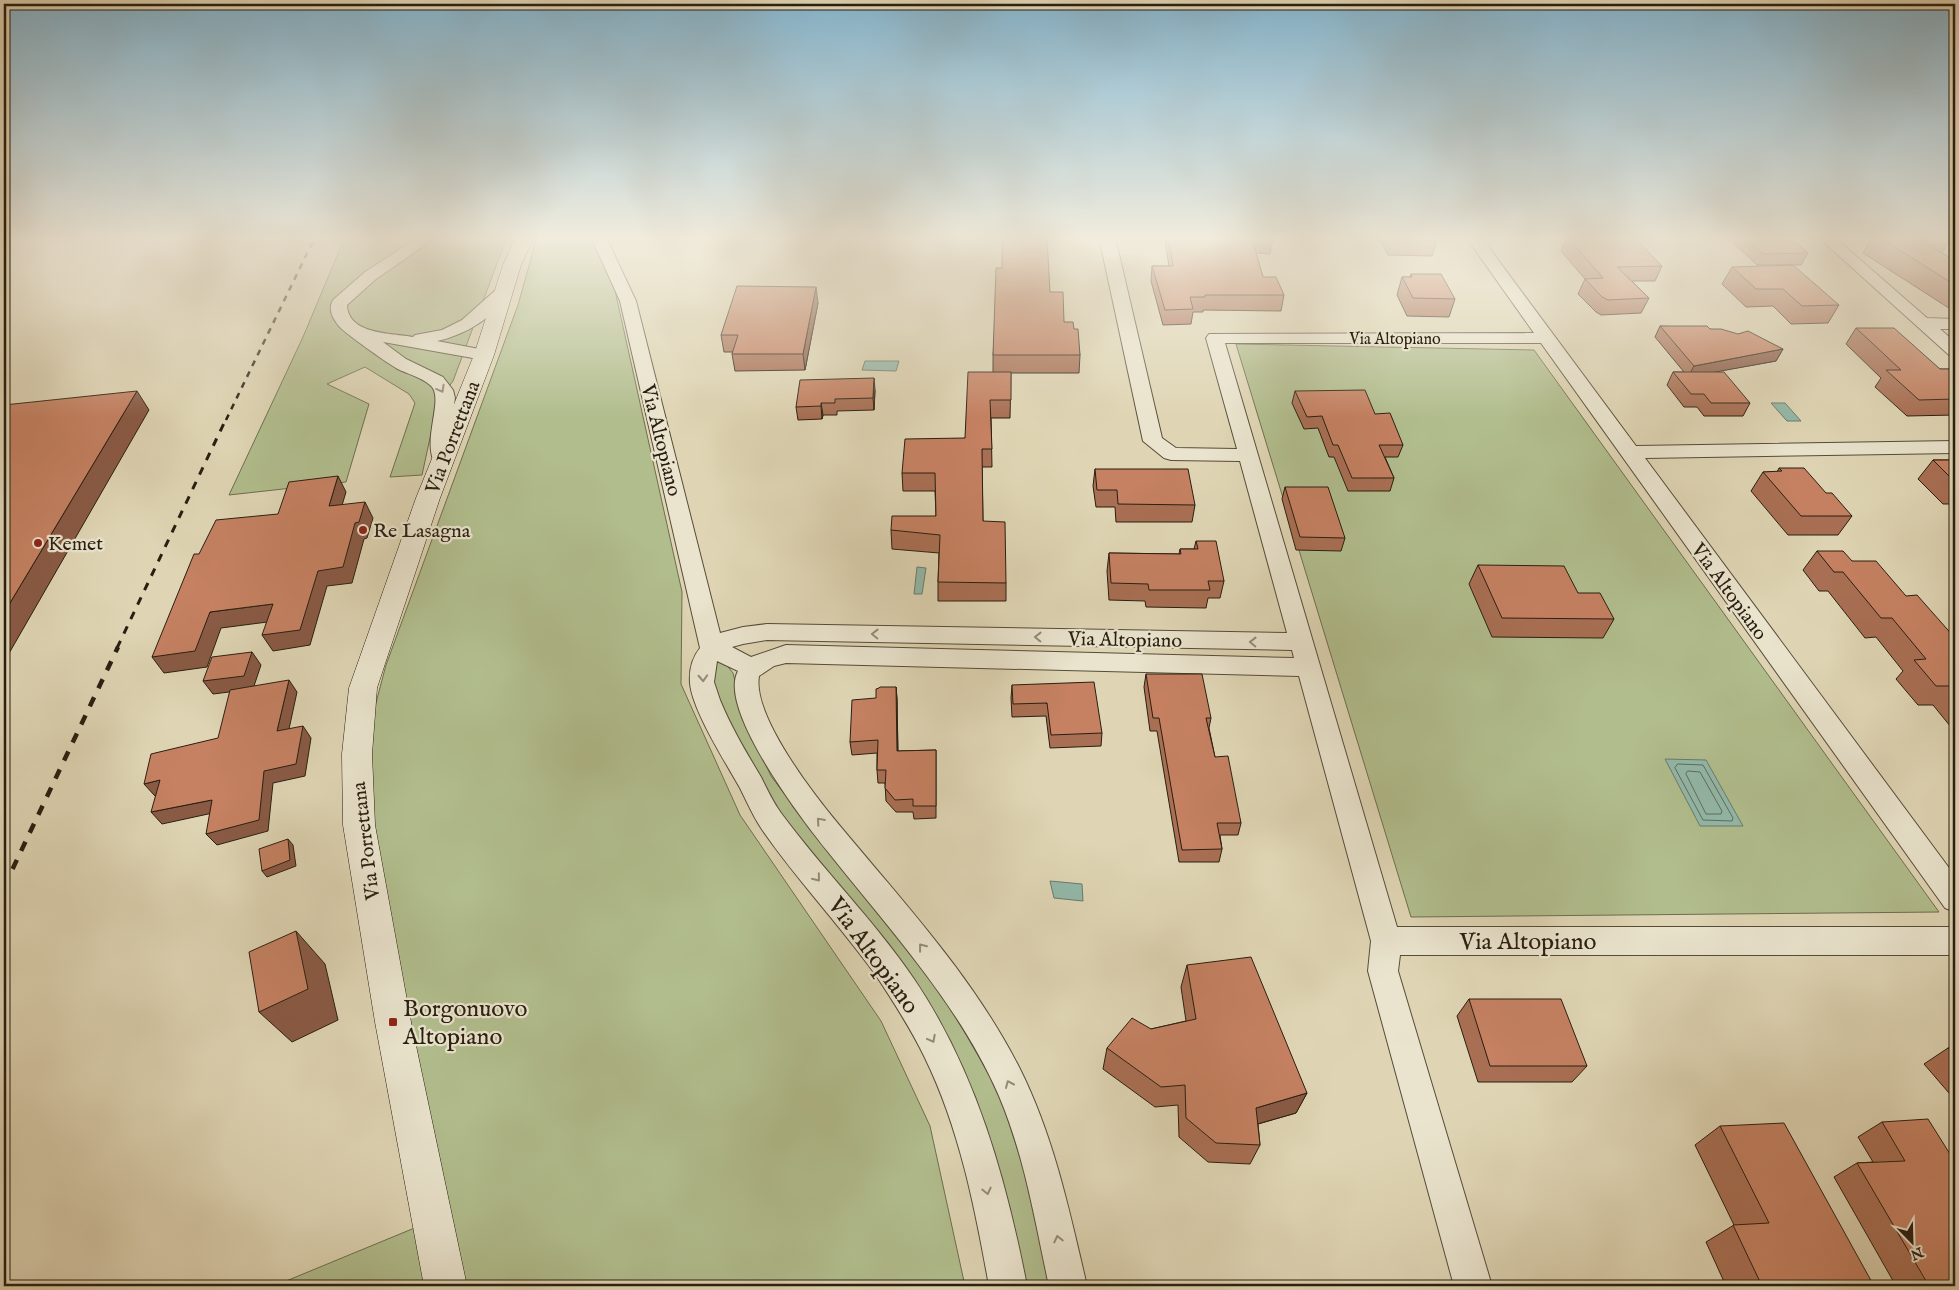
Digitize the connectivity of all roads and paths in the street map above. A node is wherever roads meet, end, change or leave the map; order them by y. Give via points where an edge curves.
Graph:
1 (344, 297) edge
2 (498, 297) edge
3 (503, 297) edge
4 (626, 297) edge
5 (1121, 297) edge
6 (1517, 297) edge
7 (1894, 297) edge
8 (1924, 323) junction
9 (1955, 324) edge
10 (359, 333) junction
11 (1546, 338) junction
12 (403, 341) junction
13 (1955, 351) edge
14 (484, 355) junction
15 (400, 362) junction
16 (1955, 446) edge
17 (1629, 452) junction
18 (1249, 455) junction
19 (443, 461) junction
20 (712, 648) junction
21 (1305, 655) junction
22 (751, 667) junction
23 (1955, 899) edge
24 (1386, 941) junction
25 (1955, 941) edge
26 (445, 1286) edge
27 (1008, 1286) edge
28 (1068, 1286) edge
29 (1473, 1286) edge

1 - 10 street via 339,304 339,312 345,323
2 - 12 street via 464,327 430,338
3 - 14 main road, Via Porrettana
4 - 20 street, Via Altopiano
5 - 18 street via 1153,441 1171,454
6 - 11 street, Via Altopiano
7 - 8 street
8 - 9 street
8 - 13 street
10 - 12 street
10 - 15 street
11 - 17 street, Via Altopiano
11 - 18 street, Via Altopiano via 1215,338
12 - 14 street
14 - 15 street via 418,364
14 - 19 main road, Via Porrettana
15 -> 19 street via 437,381 444,390 446,398 439,438
16 - 17 street
17 - 23 street, Via Altopiano
18 - 21 street, Via Altopiano
19 - 26 main road, Via Porrettana via 362,688 357,754 359,825 393,1022
21 -> 20 street, Via Altopiano via 767,632 742,634 721,641
20 - 22 street
20 -> 27 street, Via Altopiano via 702,668 702,683 731,749 771,820 872,946 919,1015 957,1090 983,1170
21 - 22 street, Via Altopiano via 786,654
21 - 24 street, Via Altopiano
28 -> 22 street, Via Altopiano via 1041,1169 996,1056 947,979 801,796 750,708 746,686
24 - 25 street, Via Altopiano
24 - 29 street via 1383,972

